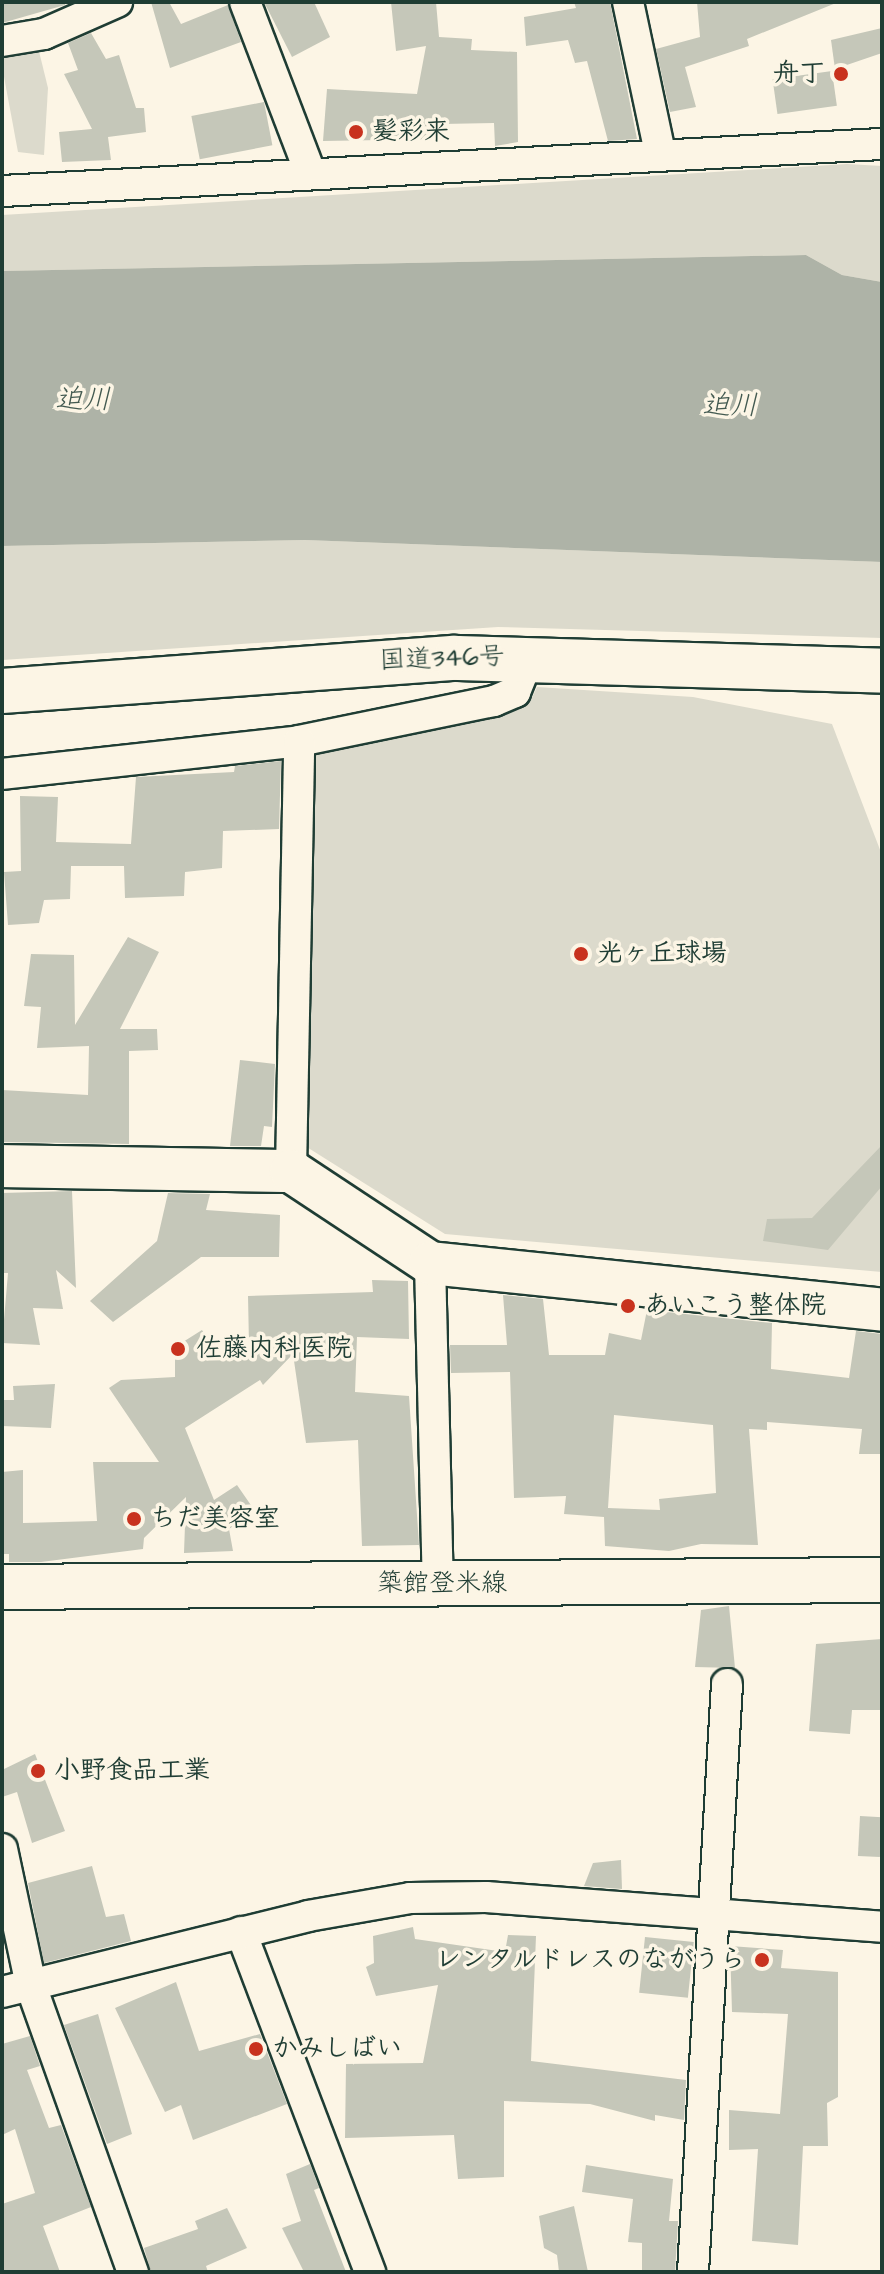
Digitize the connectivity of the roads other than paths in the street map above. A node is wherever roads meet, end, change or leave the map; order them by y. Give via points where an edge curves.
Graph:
1 (117, 2) edge
2 (245, 2) edge
3 (628, 2) edge
4 (2, 41) edge
5 (882, 144) edge
6 (660, 153) junction
7 (309, 170) junction
8 (2, 191) edge
9 (529, 657) junction
10 (882, 671) edge
11 (2, 691) edge
12 (299, 741) junction
13 (2, 774) edge
14 (2, 1166) edge
15 (291, 1171) junction
16 (430, 1263) junction
17 (882, 1310) edge
18 (882, 1580) edge
19 (438, 1584) junction
20 (2, 1587) edge
21 (727, 1684) dead end
22 (2, 1849) edge
23 (717, 1915) junction
24 (882, 1927) edge
25 (241, 1932) junction
26 (16, 1989) edge
27 (133, 2272) edge
28 (370, 2272) edge
29 (693, 2272) edge

1 - 4 street via 44,34
2 - 7 street
3 - 6 street
5 - 6 street
6 - 7 street
7 - 8 street
9 - 10 main road, 国道346号
9 - 11 main road, 国道346号 via 238,669
9 - 12 street via 525,679 506,697
12 - 13 street
12 - 15 street
14 - 15 street
15 - 16 street
16 - 17 street
16 - 19 street
18 - 19 main road, 築館登米線
19 - 20 main road, 築館登米線
21 - 23 street
22 - 26 street
23 - 24 street
23 - 25 street via 486,1897 410,1898
23 - 29 street
25 - 26 street
25 - 28 street
26 - 27 street

